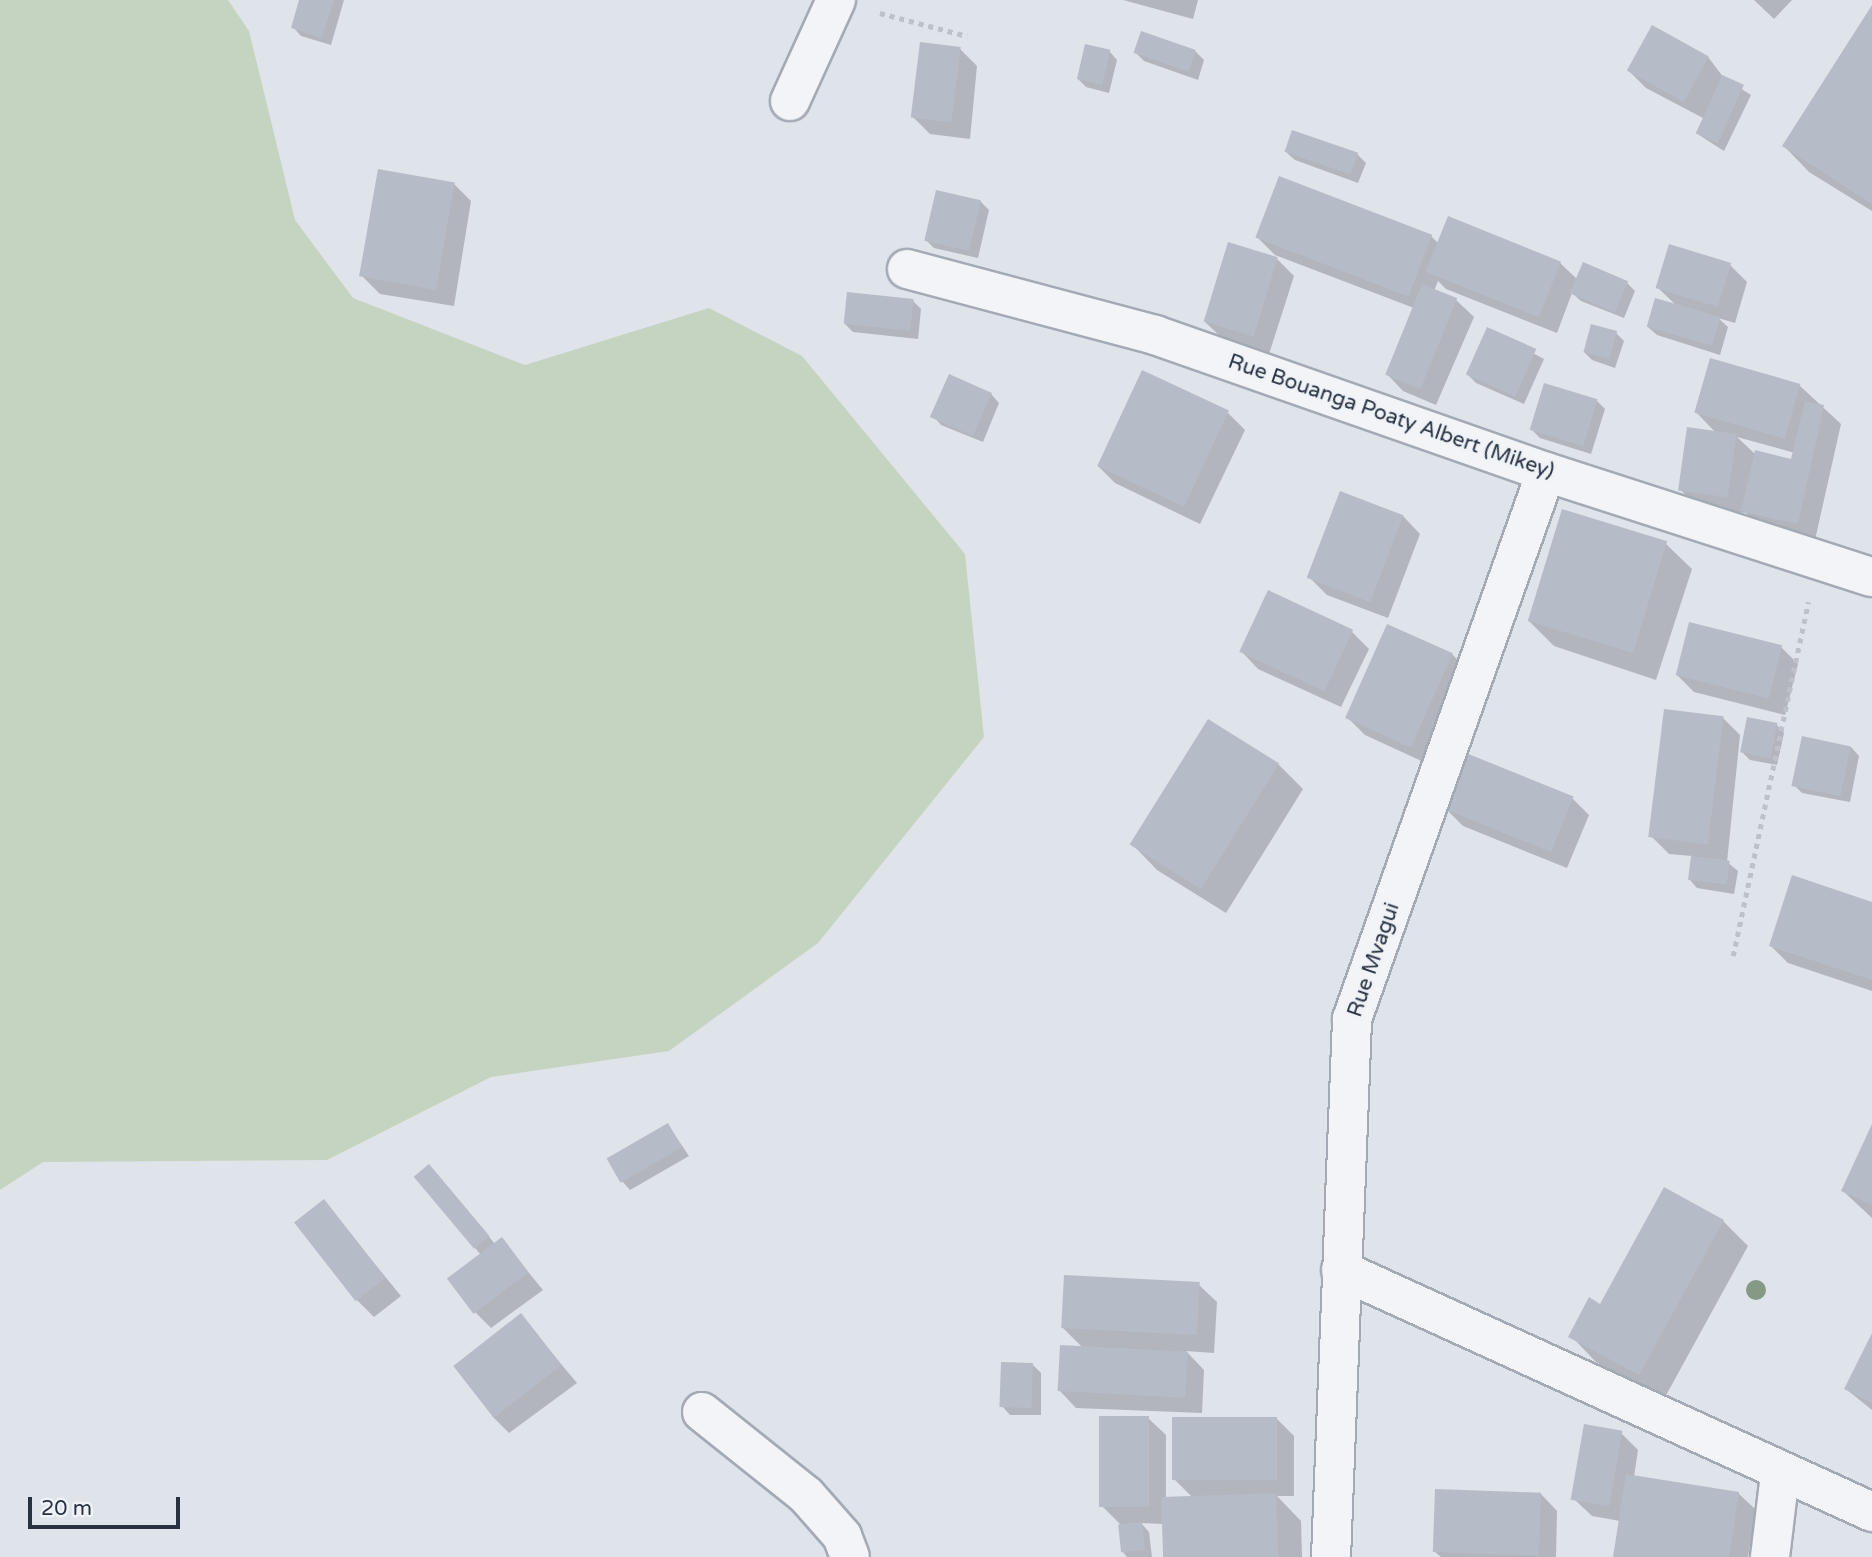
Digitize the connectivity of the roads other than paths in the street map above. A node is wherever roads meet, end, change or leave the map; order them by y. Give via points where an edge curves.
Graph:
1 (836, 0) edge
2 (790, 101) dead end
3 (907, 269) dead end
4 (1546, 472) junction
5 (1872, 578) edge
6 (1341, 1270) junction
7 (702, 1412) dead end
8 (1780, 1474) junction
9 (1872, 1512) edge
10 (850, 1557) edge
11 (1331, 1557) edge
12 (1770, 1557) edge

1 - 2 street
3 - 4 street, Rue Bouanga Poaty Albert (Mikey) via 1156,335
4 - 5 street, Rue Bouanga Poaty Albert (Mikey)
4 - 6 street, Rue Mvagui via 1352,1019
6 - 8 street
6 - 11 street, Rue Mvagui
7 - 10 street via 806,1495 842,1536
8 - 9 street
8 - 12 street

